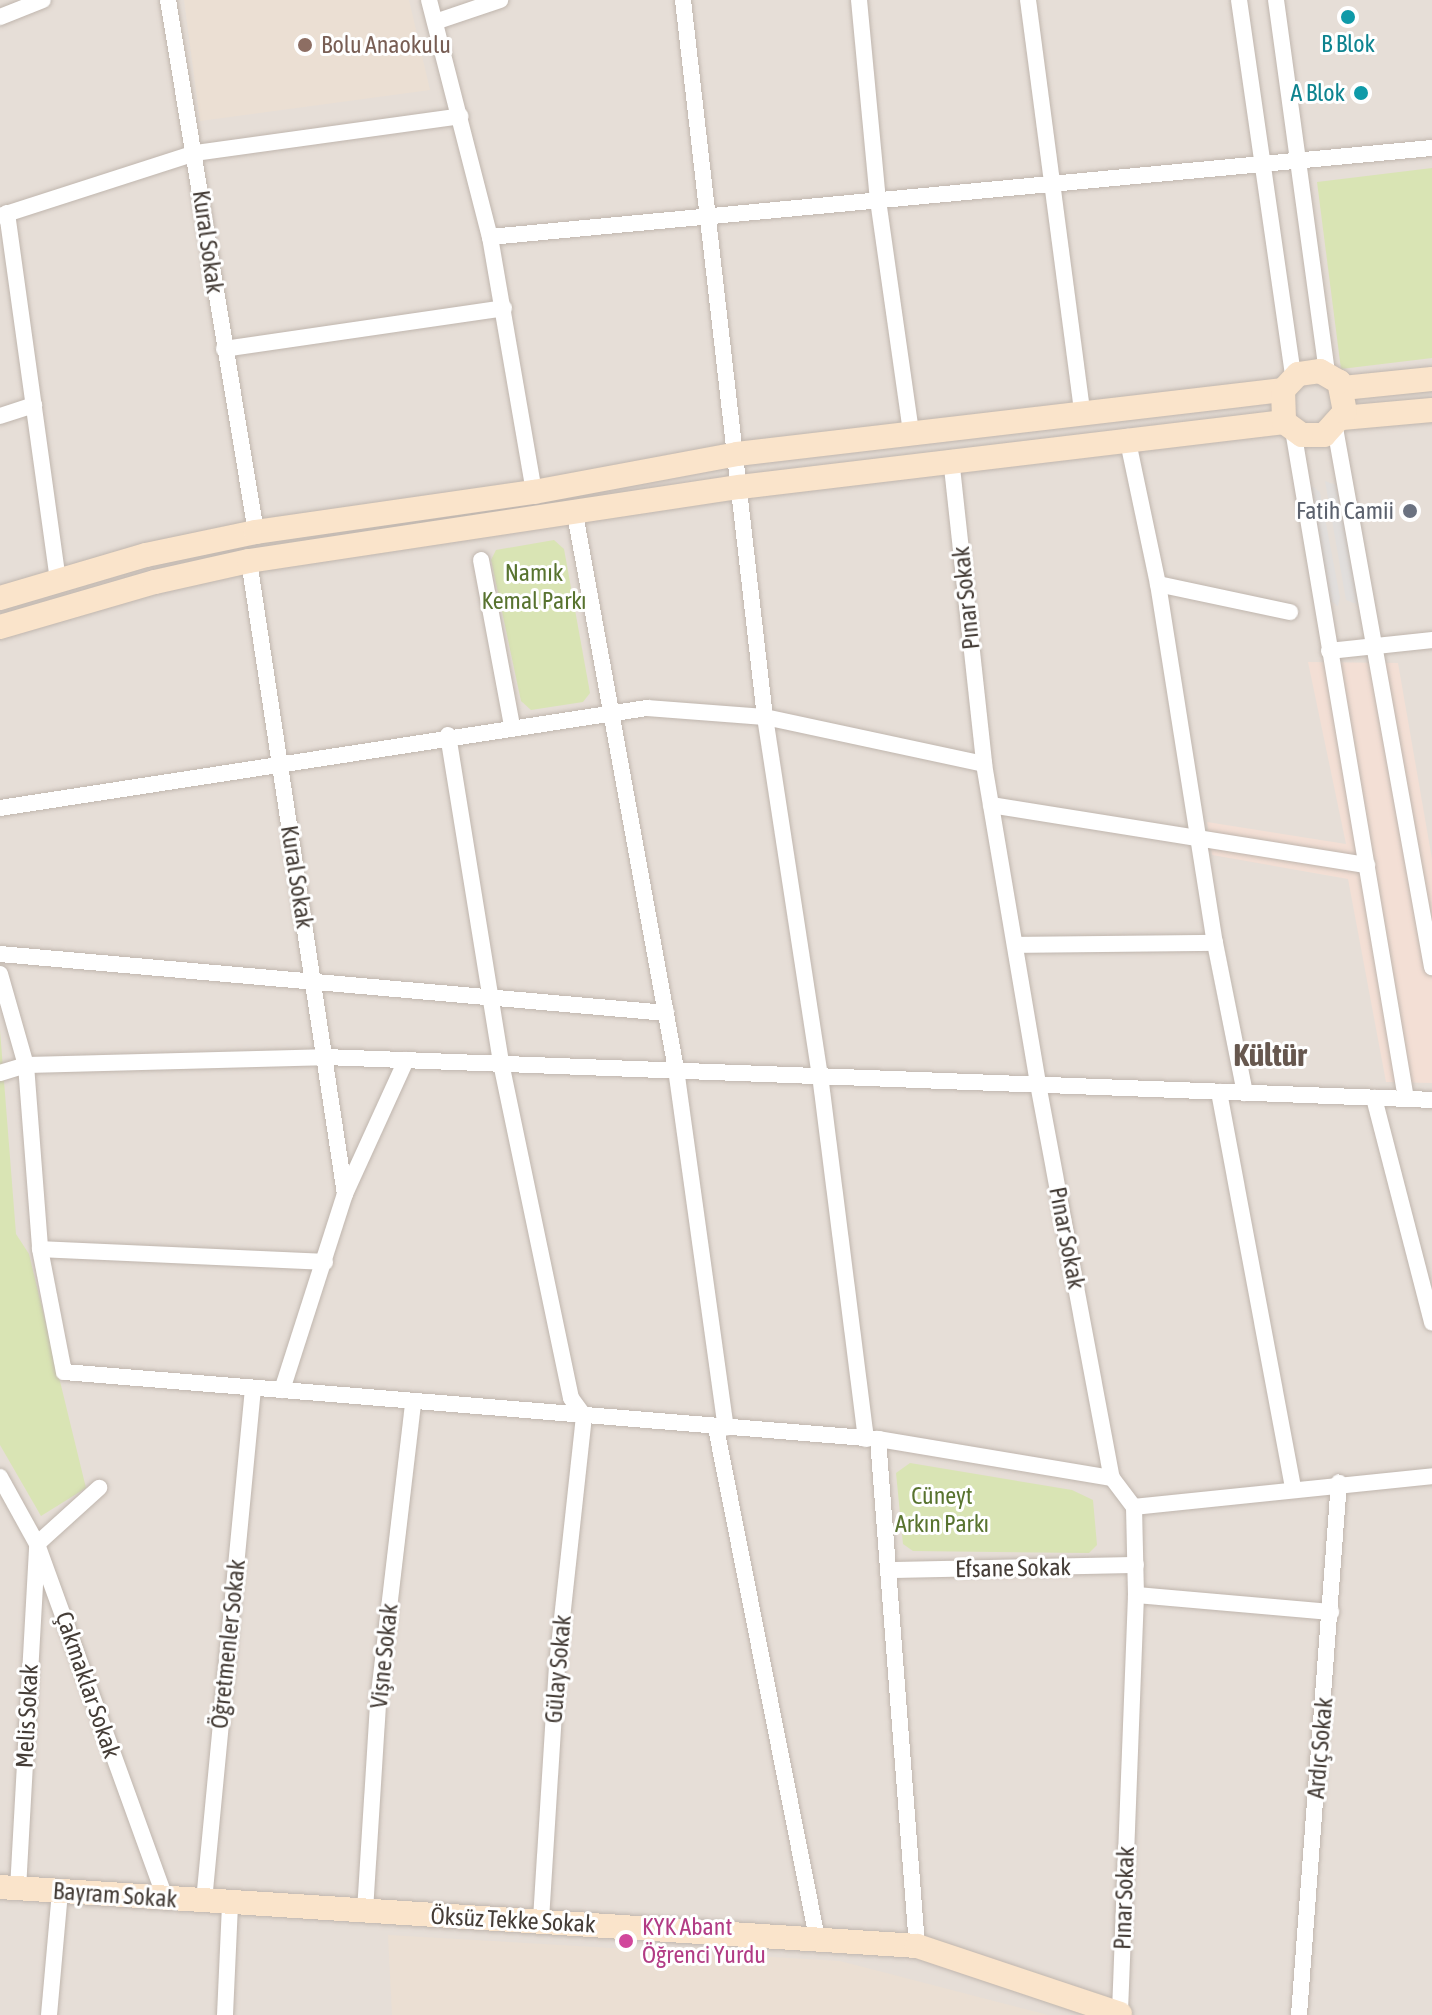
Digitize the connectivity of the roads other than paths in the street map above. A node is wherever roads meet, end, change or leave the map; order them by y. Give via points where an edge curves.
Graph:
1 (43, 0) edge
2 (168, 0) edge
3 (429, 0) edge
4 (500, 0) edge
5 (683, 0) edge
6 (859, 0) edge
7 (1028, 0) edge
8 (1239, 0) edge
9 (1276, 0) edge
10 (0, 17) edge
11 (435, 22) junction
12 (460, 116) junction
13 (1432, 148) edge
14 (195, 153) junction
15 (1296, 159) junction
16 (1262, 164) junction
17 (1052, 186) junction
18 (878, 200) junction
19 (707, 213) junction
20 (3, 215) edge
21 (490, 237) junction
22 (504, 308) junction
23 (224, 349) junction
24 (1432, 379) edge
25 (1335, 381) junction
26 (1288, 384) junction
27 (34, 405) junction
28 (1432, 410) edge
29 (1082, 411) junction
30 (0, 416) edge
31 (1339, 423) junction
32 (1289, 426) junction
33 (911, 433) junction
34 (1127, 437) junction
35 (737, 454) junction
36 (951, 458) junction
37 (740, 487) junction
38 (534, 492) junction
39 (575, 514) junction
40 (256, 532) junction
41 (481, 560) dead end
42 (249, 561) junction
43 (58, 580) junction
44 (1158, 584) junction
45 (0, 598) edge
46 (1290, 612) dead end
47 (0, 627) edge
48 (1432, 640) edge
49 (1378, 645) junction
50 (1329, 651) junction
51 (611, 712) junction
52 (765, 717) junction
53 (512, 726) junction
54 (448, 735) junction
55 (280, 764) junction
56 (984, 764) junction
57 (991, 805) junction
58 (0, 808) edge
59 (1197, 834) junction
60 (1367, 865) junction
61 (1215, 943) junction
62 (1015, 945) junction
63 (0, 954) edge
64 (1432, 967) edge
65 (0, 974) edge
66 (313, 984) junction
67 (491, 999) junction
68 (666, 1013) junction
69 (325, 1057) junction
70 (406, 1060) junction
71 (501, 1063) junction
72 (26, 1065) junction
73 (676, 1069) junction
74 (0, 1073) edge
75 (820, 1075) junction
76 (1038, 1084) junction
77 (1219, 1092) junction
78 (1245, 1093) junction
79 (1374, 1098) junction
80 (1406, 1099) junction
81 (1432, 1100) edge
82 (345, 1194) junction
83 (40, 1249) junction
84 (325, 1262) junction
85 (1432, 1323) edge
86 (253, 1388) junction
87 (282, 1390) junction
88 (413, 1402) junction
89 (584, 1416) junction
90 (721, 1428) junction
91 (872, 1439) junction
92 (1432, 1476) edge
93 (0, 1477) edge
94 (1112, 1478) junction
95 (1339, 1482) junction
96 (1293, 1487) junction
97 (99, 1488) dead end
98 (1134, 1507) junction
99 (37, 1544) junction
100 (1136, 1565) junction
101 (890, 1570) junction
102 (1136, 1595) junction
103 (1331, 1612) junction
104 (9, 1888) edge
105 (60, 1891) junction
106 (165, 1898) junction
107 (204, 1901) junction
108 (230, 1903) junction
109 (365, 1911) junction
110 (541, 1922) junction
111 (817, 1938) junction
112 (917, 1946) junction
113 (49, 2015) edge
114 (225, 2015) edge
115 (1120, 2015) edge
116 (1132, 2015) edge
117 (1299, 2015) edge

1 - 10 street
2 - 14 street, Kural Sokak
3 - 11 street
4 - 11 street
5 - 19 street
6 - 18 street
7 - 17 street
8 - 16 street
9 - 15 street
11 - 12 street
12 - 14 street
12 - 21 street
13 - 15 street
14 - 20 street
14 - 23 street, Kural Sokak
15 - 16 street
15 - 25 street
16 - 17 street
16 - 26 street
17 - 18 street
17 - 29 street
18 - 19 street
18 - 33 street
19 - 21 street
19 - 35 street
20 - 27 street
21 - 22 street
22 - 23 street
22 - 38 street
23 - 40 street, Kural Sokak
24 - 25 main road
25 - 26 main road via 1308,370
25 - 31 main road
26 - 29 main road
26 - 32 main road
27 - 30 street
27 - 43 street
28 - 31 main road
29 - 33 main road
31 - 32 main road via 1313,436
31 - 49 street
32 - 34 main road
32 - 50 street
33 - 35 main road
34 - 36 main road
34 - 44 street
35 - 37 street
35 - 38 main road
36 - 37 main road
36 - 56 street, Pınar Sokak
37 - 39 main road
37 - 52 street
38 - 40 main road
39 - 42 main road
39 - 51 street
40 - 43 main road
41 - 53 street
42 - 47 main road
42 - 55 street, Kural Sokak
43 - 45 main road
44 - 46 street
44 - 59 street
48 - 49 street
49 - 50 street
49 - 64 street
50 - 60 street
51 - 52 street via 647,708
51 - 53 street
51 - 68 street
52 - 56 street
52 - 75 street
53 - 54 street
54 - 55 street
54 - 67 street
55 - 58 street
55 - 66 street, Kural Sokak
56 - 57 street, Pınar Sokak
57 - 59 street
57 - 62 street, Pınar Sokak
59 - 60 street
59 - 61 street
60 - 80 street
61 - 62 street
61 - 78 street
62 - 76 street, Pınar Sokak
63 - 66 street
65 - 72 street
66 - 67 street
66 - 69 street, Kural Sokak
67 - 68 street
67 - 71 street
68 - 73 street
69 - 70 street
69 - 72 street
69 - 82 street, Kural Sokak
70 - 71 street
70 - 82 street
71 - 73 street
71 - 89 street via 571,1398
72 - 74 street
72 - 83 street
73 - 75 street
73 - 90 street
75 - 76 street
75 - 91 street
76 - 77 street
76 - 94 street, Pınar Sokak
77 - 78 street
77 - 96 street
78 - 79 street
79 - 80 street
79 - 85 street
80 - 81 street
82 - 84 street
83 - 84 street
83 - 86 street via 64,1372
84 - 87 street
86 - 87 street
86 - 107 street, Öğretmenler Sokak
87 - 88 street
88 - 89 street
88 - 109 street, Vişne Sokak via 378,1702
89 - 90 street
89 - 110 street, Gülay Sokak via 557,1665
90 - 91 street
90 - 111 street
91 - 94 street
91 - 101 street
92 - 95 street
93 - 99 street, Çakmaklar Sokak
94 - 98 street, Pınar Sokak
95 - 96 street
95 - 103 street, Ardıç Sokak
96 - 98 street
97 - 99 street
98 - 100 street, Pınar Sokak
99 - 104 street, Melis Sokak
99 - 106 street, Çakmaklar Sokak
100 - 101 street, Efsane Sokak
100 - 102 street, Pınar Sokak
101 - 112 street
102 - 103 street
102 - 115 street, Pınar Sokak
103 - 117 street, Ardıç Sokak
104 - 105 main road, Bayram Sokak
105 - 106 main road, Bayram Sokak
105 - 113 street
106 - 107 main road, Bayram Sokak
107 - 108 main road, Bayram Sokak
108 - 109 main road, Öksüz Tekke Sokak
108 - 114 street
109 - 110 main road, Öksüz Tekke Sokak
110 - 111 main road, Öksüz Tekke Sokak
111 - 112 main road, Öksüz Tekke Sokak
112 - 115 main road, Öksüz Tekke Sokak
115 - 116 street

